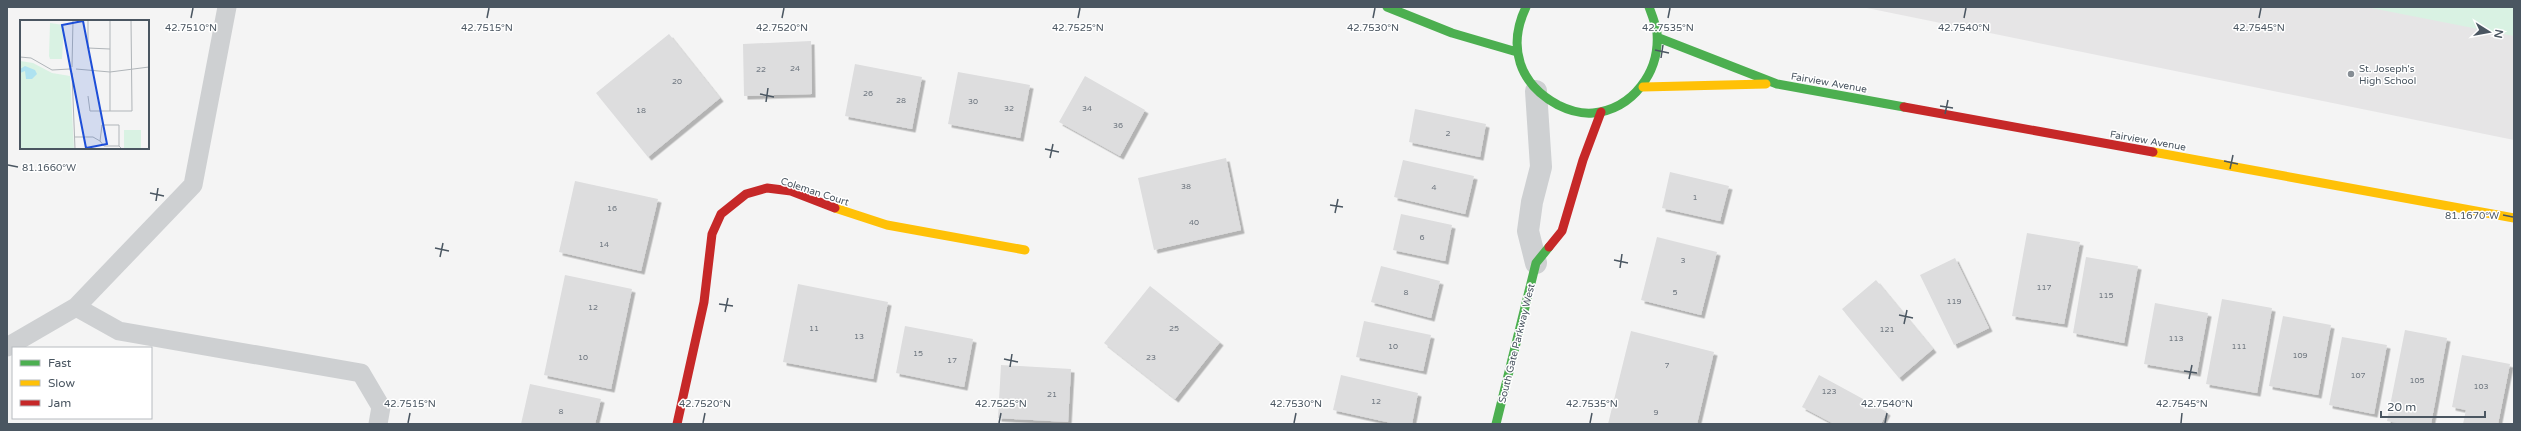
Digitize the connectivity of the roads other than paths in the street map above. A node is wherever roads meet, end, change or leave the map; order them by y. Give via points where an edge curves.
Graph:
1 (227, 7) edge
2 (1387, 7) edge
3 (1526, 7) edge
4 (1649, 7) edge
5 (1659, 38) junction
6 (1516, 52) junction
7 (1777, 84) junction
8 (1643, 87) junction
9 (1536, 92) junction
10 (1601, 112) junction
11 (2514, 218) edge
12 (1025, 250) dead end
13 (1536, 263) junction
14 (76, 307) junction
15 (7, 347) edge
16 (378, 424) edge
17 (677, 424) edge
18 (1496, 424) edge

1 - 14 lane via 193,185
2 - 6 main road via 1452,32
3 - 6 main road via 1516,34
4 - 5 main road via 1655,19
5 - 7 main road, Fairview Avenue
5 - 8 main road via 1653,72
6 - 9 main road via 1523,73
7 - 8 main road, Fairview Avenue
7 - 11 main road, Fairview Avenue
8 - 10 main road via 1625,104
9 - 10 main road via 1555,106 1577,113
9 - 13 street, South Gate Parkway West via 1541,167 1528,232
10 - 13 main road, South Gate Parkway West via 1583,160 1562,231
12 - 17 main road, Coleman Court via 868,220 781,190 766,188 751,193 727,209 718,218 712,231 707,286
13 - 18 main road, South Gate Parkway West
14 - 15 lane
14 - 16 lane via 119,331 361,373 381,407

